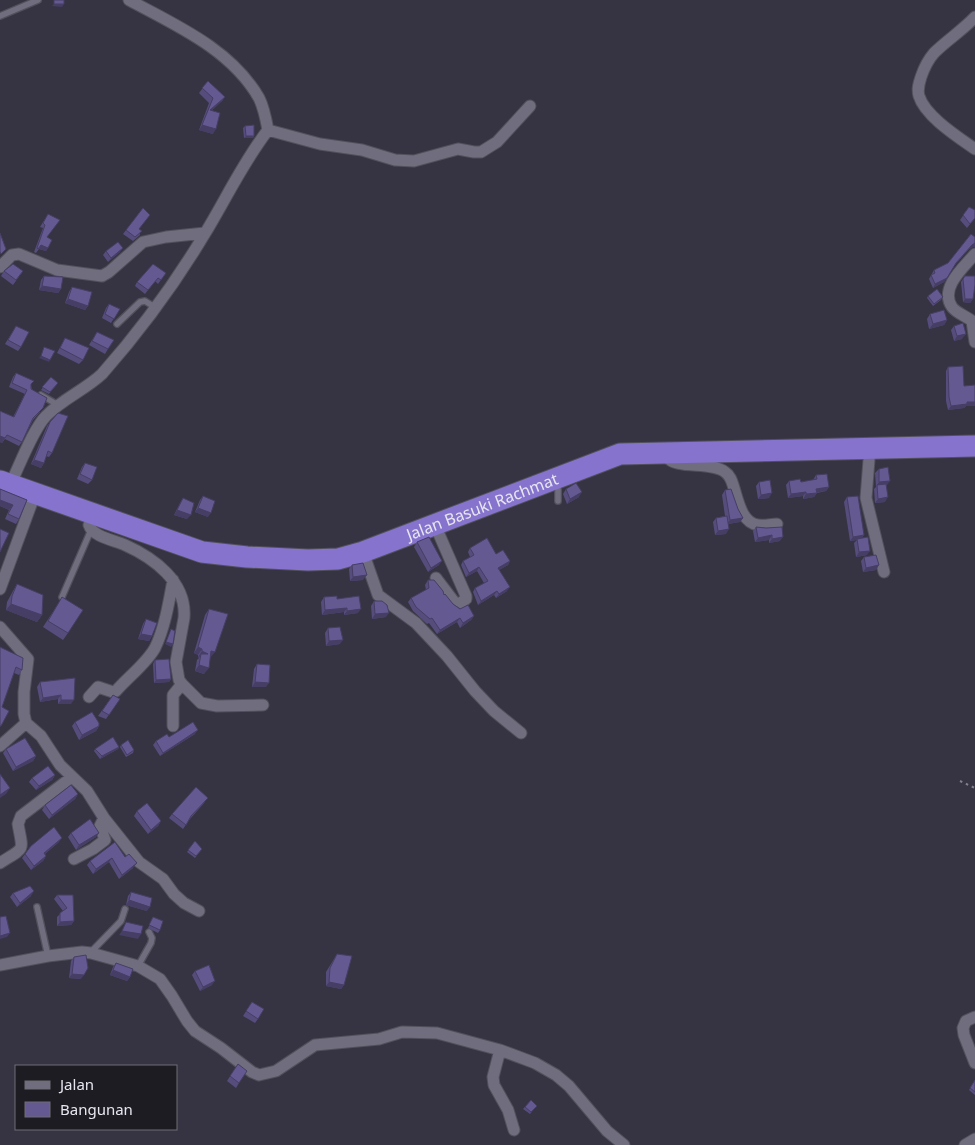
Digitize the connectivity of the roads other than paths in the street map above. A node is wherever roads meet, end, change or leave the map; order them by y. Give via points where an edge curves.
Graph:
1 (38, 0) edge
2 (129, 0) edge
3 (0, 16) edge
4 (975, 17) edge
5 (530, 106) dead end
6 (268, 130) junction
7 (975, 149) edge
8 (205, 233) junction
9 (975, 254) edge
10 (0, 267) edge
11 (156, 308) junction
12 (117, 324) dead end
13 (975, 342) edge
14 (32, 390) edge
15 (58, 405) junction
16 (975, 446) edge
17 (870, 447) junction
18 (666, 453) junction
19 (551, 480) junction
20 (5, 483) edge
21 (36, 494) junction
22 (558, 501) dead end
23 (92, 522) junction
24 (777, 524) dead end
25 (435, 525) junction
26 (363, 552) junction
27 (884, 572) dead end
28 (436, 578) dead end
29 (173, 580) junction
30 (0, 589) edge
31 (62, 597) edge
32 (0, 627) edge
33 (182, 684) junction
34 (89, 697) dead end
35 (262, 705) dead end
36 (26, 723) junction
37 (173, 726) dead end
38 (521, 733) dead end
39 (0, 746) edge
40 (72, 777) junction
41 (104, 818) junction
42 (74, 859) dead end
43 (0, 862) edge
44 (37, 907) dead end
45 (124, 909) dead end
46 (199, 911) dead end
47 (149, 932) dead end
48 (90, 953) junction
49 (48, 956) junction
50 (0, 964) edge
51 (138, 966) junction
52 (975, 1017) edge
53 (500, 1050) junction
54 (975, 1063) edge
55 (514, 1130) dead end
56 (975, 1139) edge
57 (624, 1145) edge
58 (966, 1145) edge

1 - 3 lane
2 - 6 street via 171,21 237,69 258,97
4 - 7 street via 933,54 922,73 918,90 930,112
5 - 6 street via 497,142 481,152 458,149 405,161
6 - 8 street
8 - 10 street via 143,242 102,276 57,270 19,254 12,255
8 - 11 street
9 - 13 street via 949,289 953,308 972,320
11 - 12 lane via 145,301 140,302
11 - 15 street via 102,374
14 - 15 lane
15 - 20 street via 38,426
16 - 17 highway, Jalan Basuki Rachmat
17 - 18 highway, Jalan Basuki Rachmat
17 - 27 street via 866,498
18 - 19 highway, Jalan Basuki Rachmat via 620,454
18 - 24 street via 672,462 726,472 747,519 756,525
19 - 22 lane via 558,487
19 - 25 highway, Jalan Basuki Rachmat
20 - 21 highway, Jalan Basuki Rachmat
21 - 23 highway, Jalan Basuki Rachmat
21 - 30 street
23 - 26 highway, Jalan Basuki Rachmat via 192,549 247,557 308,560
23 - 29 street via 94,533 126,545 153,561
23 - 31 lane
25 - 26 highway, Jalan Basuki Rachmat
25 - 28 street via 466,599 455,603
26 - 38 street via 378,595 416,623 494,711
29 - 33 street via 182,594 185,611 176,662 178,680
29 - 34 street via 160,636 148,658 116,691 98,687
32 - 36 street via 28,659 24,692
33 - 35 street via 201,703 216,706
33 - 37 street via 173,695
36 - 39 street
36 - 40 street via 41,736 52,755
40 - 41 street via 87,791
40 - 43 street via 21,816 18,824 22,847
41 - 42 street via 100,826 105,840
41 - 46 street via 139,862 163,879 184,903
44 - 49 lane
45 - 48 lane via 121,921
47 - 51 lane via 151,943
48 - 49 street
48 - 51 street
49 - 50 street
51 - 53 street via 155,975 165,986 195,1031 259,1075 276,1072 314,1045 379,1039 402,1032 437,1033
52 - 54 street via 966,1021 963,1031
53 - 55 street via 494,1085 508,1110
53 - 57 street via 556,1075
56 - 58 street

